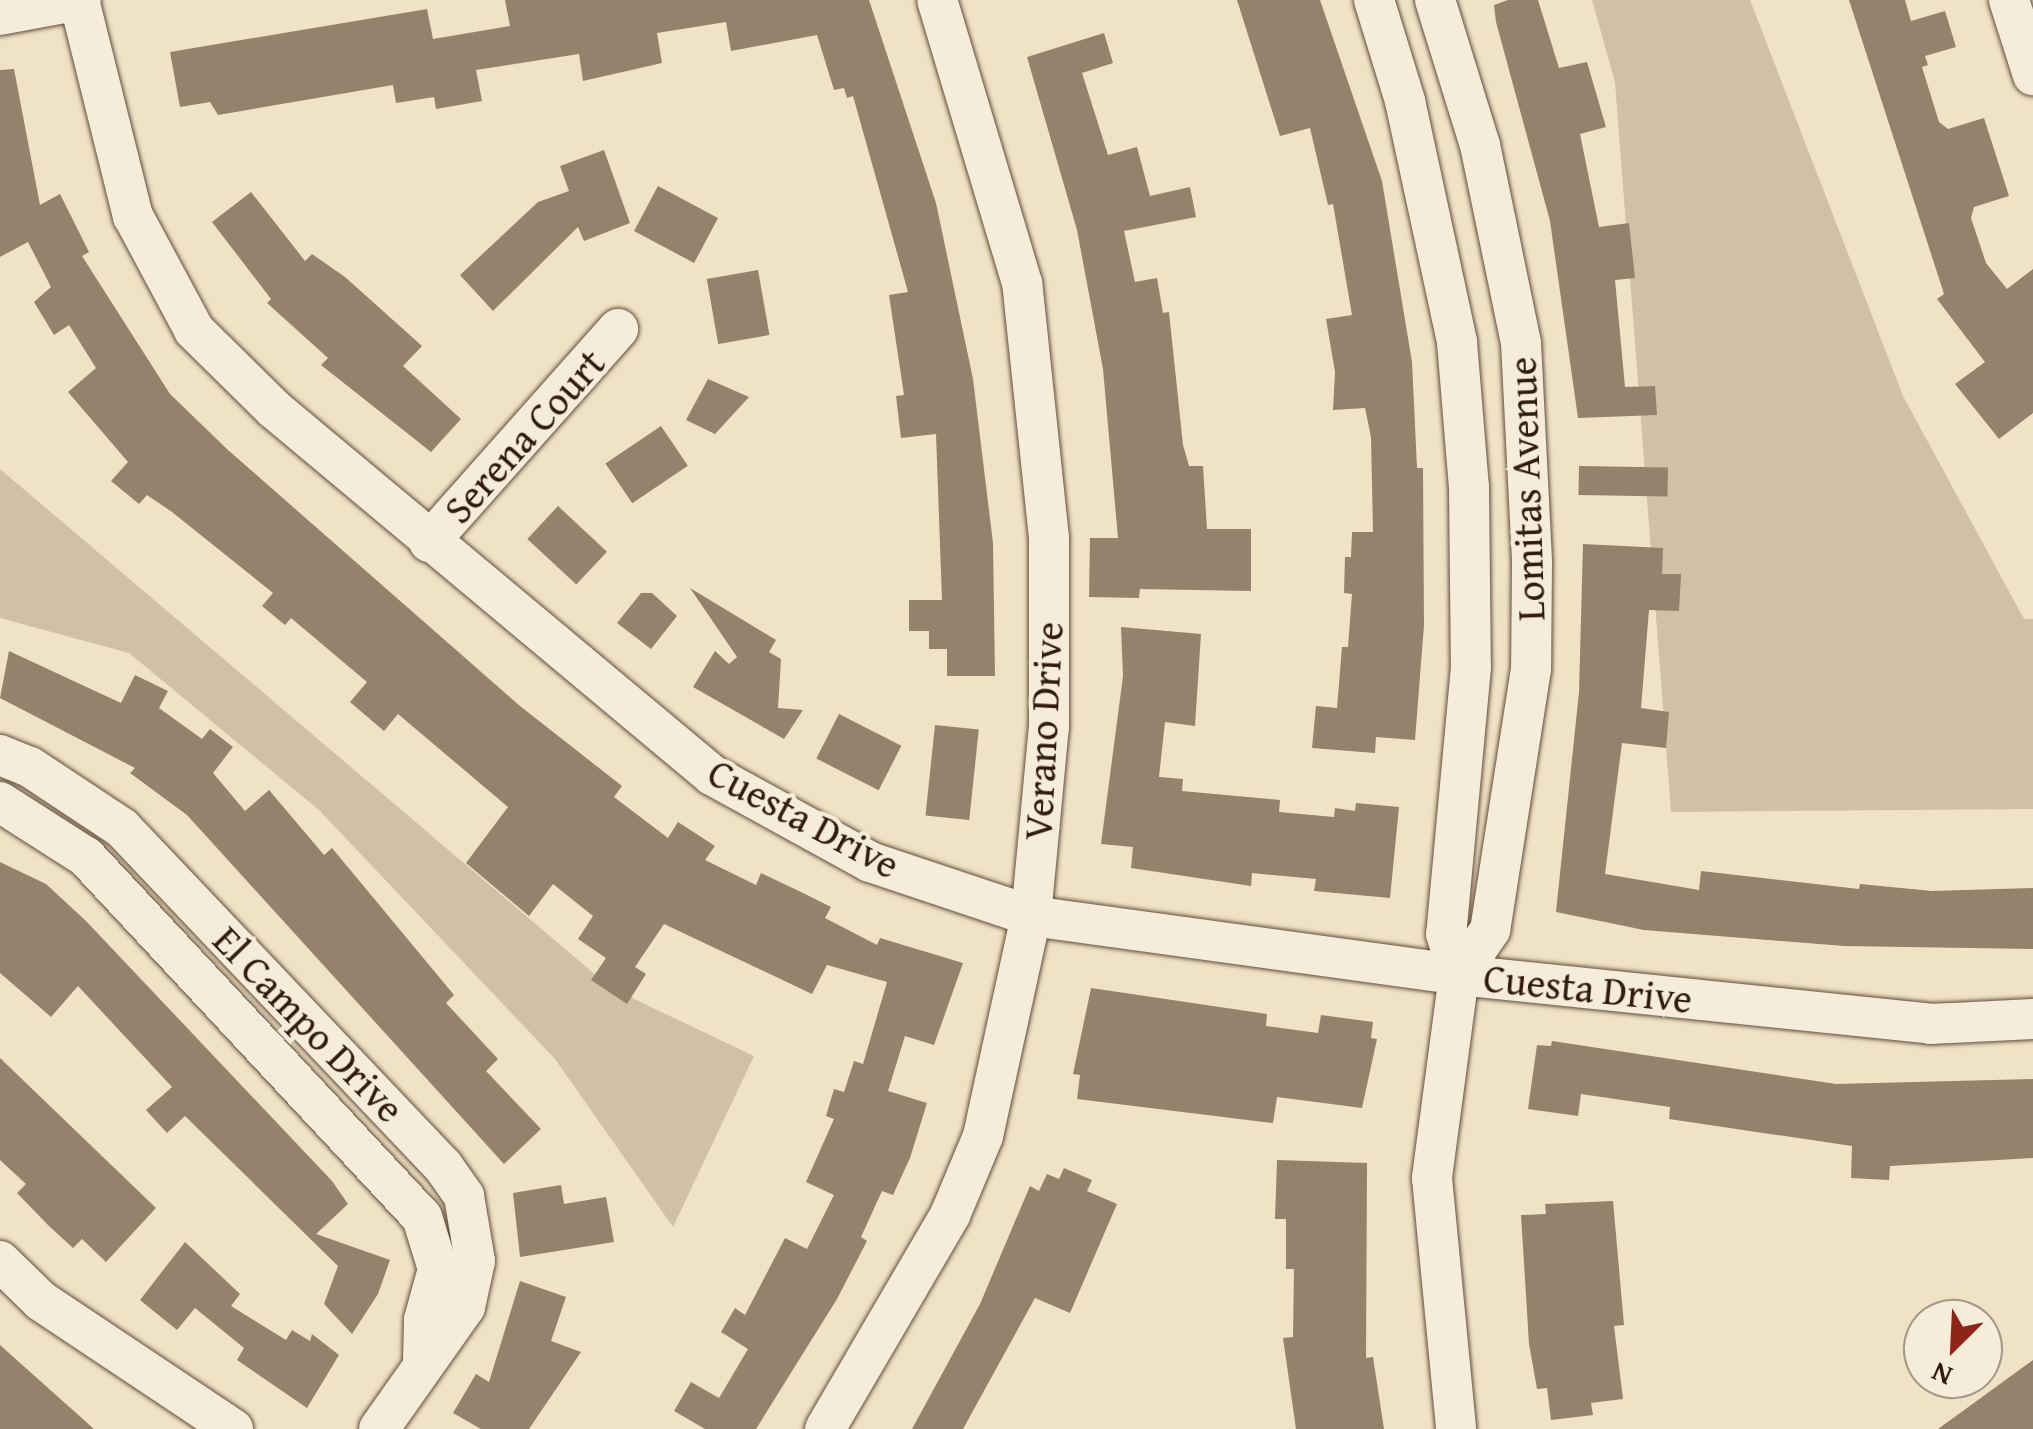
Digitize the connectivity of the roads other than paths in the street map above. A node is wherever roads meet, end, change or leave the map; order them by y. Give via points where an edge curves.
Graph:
1 (79, 0) edge
2 (937, 0) edge
3 (1374, 0) edge
4 (1435, 0) edge
5 (2008, 0) edge
6 (0, 15) edge
7 (2033, 75) edge
8 (618, 329) dead end
9 (429, 542) junction
10 (0, 755) edge
11 (0, 802) edge
12 (1031, 916) junction
13 (1458, 974) junction
14 (2033, 1018) edge
15 (0, 1261) edge
16 (424, 1360) junction
17 (233, 1429) edge
18 (379, 1429) edge
19 (825, 1429) edge
20 (1456, 1429) edge

1 - 6 street
1 - 9 street, Cuesta Drive via 133,216 194,330 274,409
2 - 12 street, Verano Drive via 1022,283 1049,538 1049,727
3 - 13 street, Lomitas Avenue via 1405,101 1457,342 1472,568 1471,668 1446,934
4 - 13 street, Lomitas Avenue via 1480,145 1521,343 1532,563 1531,669 1494,912 1490,930
5 - 7 street
8 - 9 street, Serena Court
9 - 12 street, Cuesta Drive via 712,774 870,862
10 - 16 street, El Campo Drive via 30,766 122,828 454,1181 471,1216 472,1280 452,1332
11 - 16 street, El Campo Drive via 86,857 422,1217 438,1269 424,1320
12 - 13 street, Cuesta Drive
12 - 19 street, Verano Drive via 983,1136 950,1215
13 - 14 street, Cuesta Drive via 1930,1024
13 - 20 street, Lomitas Avenue via 1432,1178
15 - 17 street via 41,1301
16 - 18 street, El Campo Drive

